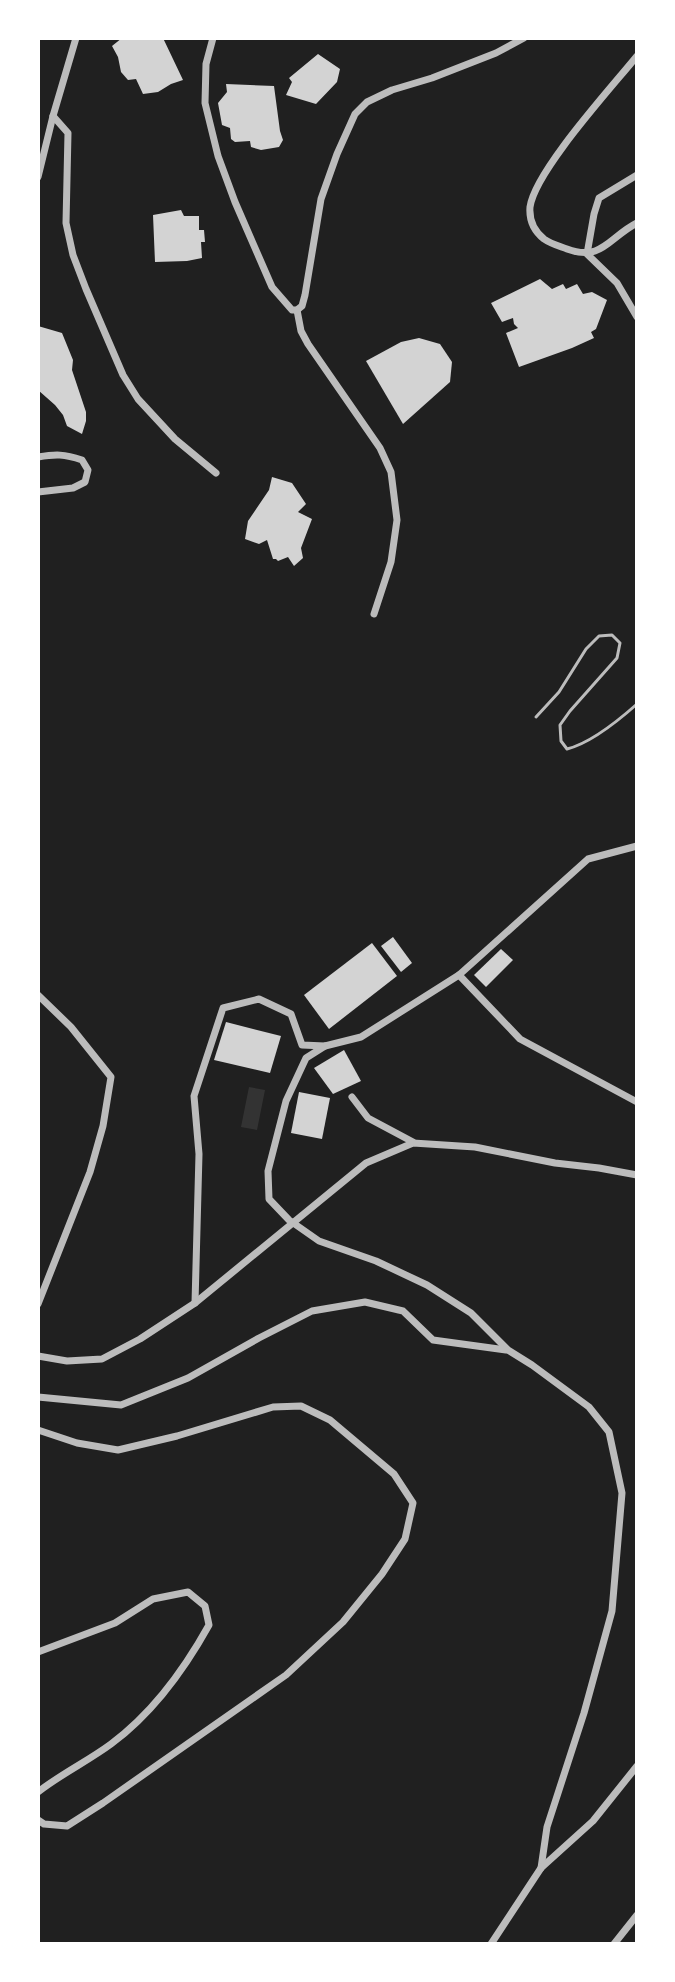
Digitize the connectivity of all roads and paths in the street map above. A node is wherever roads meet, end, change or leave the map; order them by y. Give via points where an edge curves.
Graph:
1 (76, 38) edge
2 (213, 38) edge
3 (524, 38) edge
4 (637, 56) edge
5 (53, 116) junction
6 (637, 175) edge
7 (38, 177) edge
8 (637, 223) edge
9 (587, 254) junction
10 (297, 310) junction
11 (637, 317) edge
12 (38, 457) edge
13 (216, 473) dead end
14 (38, 492) edge
15 (374, 614) dead end
16 (637, 704) edge
17 (536, 717) dead end
18 (637, 846) edge
19 (459, 975) junction
20 (38, 995) edge
21 (325, 1046) junction
22 (352, 1097) dead end
23 (637, 1102) edge
24 (413, 1143) junction
25 (637, 1175) edge
26 (195, 1303) junction
27 (38, 1304) edge
28 (508, 1350) junction
29 (38, 1356) edge
30 (38, 1397) edge
31 (38, 1430) edge
32 (38, 1652) edge
33 (637, 1766) edge
34 (38, 1792) edge
35 (38, 1820) edge
36 (541, 1868) junction
37 (637, 1915) edge
38 (491, 1944) edge
39 (614, 1944) edge

1 - 5 street
2 - 10 street via 205,103 218,156 272,287
3 - 10 street via 392,90 355,114 321,199 305,295
4 - 9 street via 566,144 531,204 539,236
5 - 7 street
5 - 13 street via 68,133 66,223 73,255 123,375 175,439
6 - 9 street via 599,198
8 - 9 street
9 - 11 street via 617,283
10 - 15 street via 308,344 391,472 397,520 391,562
12 - 14 street via 71,456 88,470 85,482 73,488
16 - 17 lane via 580,746 567,749 561,741 560,725 617,658 620,643 612,635 599,636
18 - 19 street via 588,859
19 - 21 street via 361,1037
19 - 23 street via 520,1039
20 - 27 street via 111,1077 90,1172
21 - 26 street via 302,1045 291,1014 259,999 223,1008 194,1096 199,1154
21 - 28 street via 306,1058 286,1101 268,1171 269,1199 319,1241 427,1285 471,1313
22 - 24 street via 368,1118
24 - 25 street via 475,1147
24 - 26 street via 366,1163
26 - 29 street via 102,1359
28 - 30 street via 433,1340 403,1311 365,1302 312,1311 188,1378 121,1405
28 - 36 street via 589,1407 609,1432 622,1493 612,1611 547,1827
31 - 35 street via 118,1450 273,1407 301,1406 330,1420 394,1474 413,1503 405,1539 382,1574 343,1622 286,1675 67,1826
32 - 34 street via 115,1623 153,1599 188,1592 205,1606 209,1625 148,1712 111,1744
33 - 36 street via 593,1821
36 - 38 street
37 - 39 street

